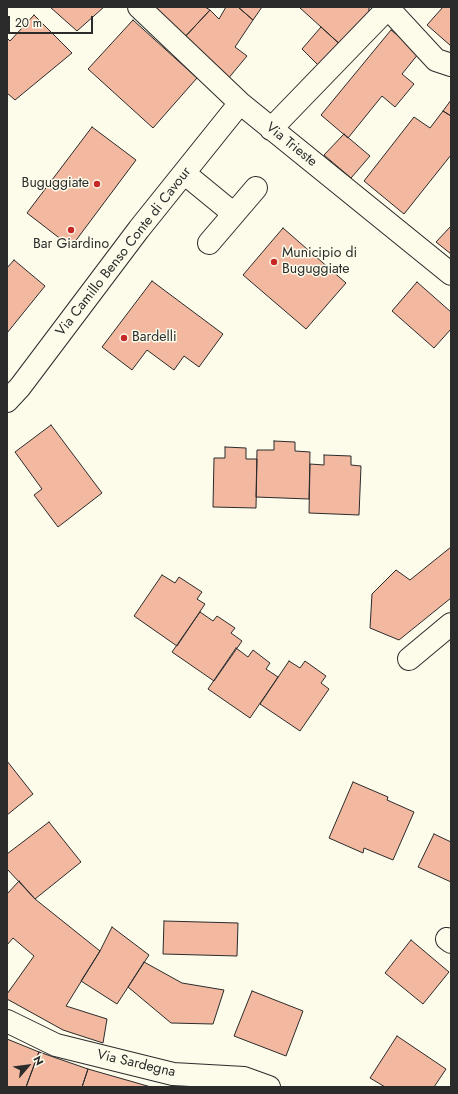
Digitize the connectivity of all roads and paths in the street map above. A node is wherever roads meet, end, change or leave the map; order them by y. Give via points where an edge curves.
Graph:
1 (139, 7) edge
2 (388, 7) edge
3 (451, 65) edge
4 (240, 104) junction
5 (271, 129) junction
6 (184, 173) junction
7 (256, 188) dead end
8 (234, 214) junction
9 (208, 243) dead end
10 (451, 274) edge
11 (7, 401) edge
12 (451, 624) edge
13 (409, 659) dead end
14 (7, 1021) edge
15 (270, 1087) edge

1 - 4 street, Via Trieste
2 - 3 street via 436,60
2 - 5 street
4 - 5 street, Via Trieste
4 - 6 street, Via Camillo Benso Conte di Cavour
5 - 10 street, Via Trieste
6 - 8 street
6 - 11 street, Via Camillo Benso Conte di Cavour
7 - 8 street
8 - 9 street
12 - 13 street
14 - 15 street, Via Sardegna via 56,1045 173,1074 244,1078

